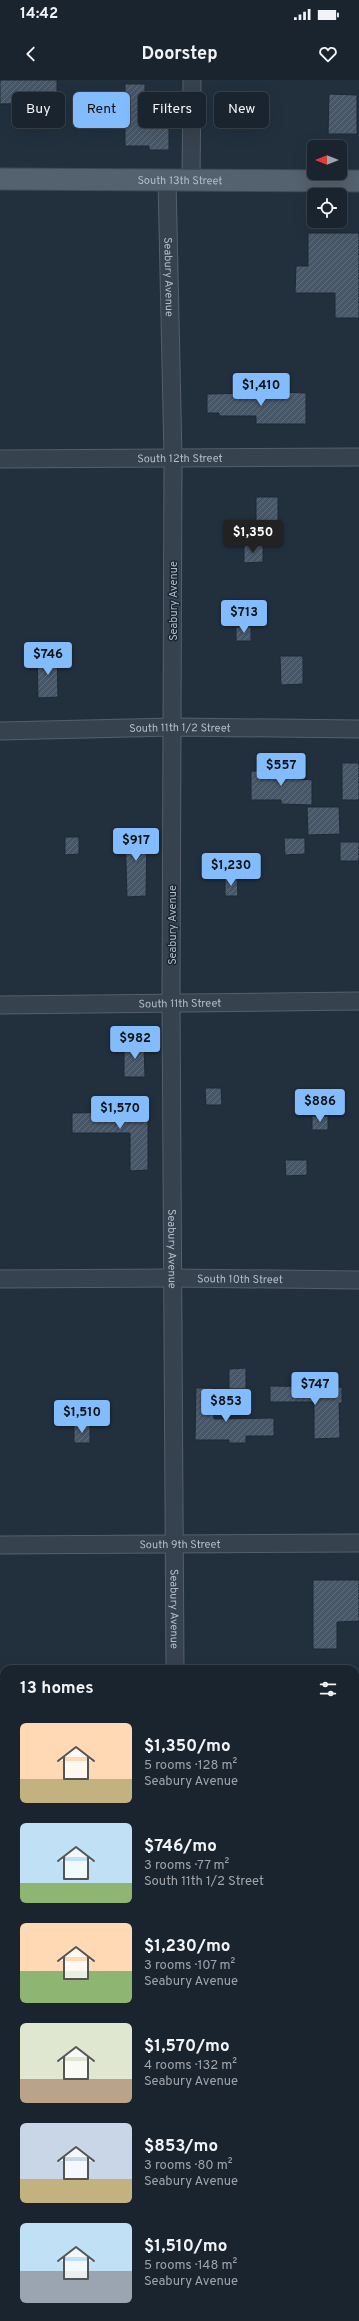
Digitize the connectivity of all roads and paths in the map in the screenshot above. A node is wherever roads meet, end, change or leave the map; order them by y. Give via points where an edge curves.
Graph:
1 (192, 80) edge
2 (0, 179) edge
3 (167, 180) junction
4 (191, 180) junction
5 (359, 181) edge
6 (174, 457) junction
7 (359, 457) edge
8 (0, 459) edge
9 (173, 727) junction
10 (359, 729) edge
11 (0, 731) edge
12 (359, 1001) edge
13 (171, 1002) junction
14 (0, 1005) edge
15 (174, 1278) junction
16 (0, 1279) edge
17 (359, 1280) edge
18 (359, 1543) edge
19 (174, 1544) junction
20 (0, 1545) edge
21 (174, 1665) edge

1 - 4 street
2 - 3 main road, South 13th Street
3 - 4 main road, South 13th Street
3 - 6 street, Seabury Avenue
4 - 5 main road, South 13th Street
6 - 7 street, South 12th Street
6 - 8 street, South 12th Street
6 - 9 street, Seabury Avenue
9 - 10 street, South 11th 1/2 Street
9 - 11 street, South 11th 1/2 Street
9 - 13 street, Seabury Avenue
12 - 13 street, South 11th Street
13 - 14 street, South 11th Street
13 - 15 street, Seabury Avenue
15 - 16 street, South 10th Street
15 - 17 street, South 10th Street
15 - 19 street, Seabury Avenue
18 - 19 street, South 9th Street
19 - 20 street, South 9th Street
19 - 21 street, Seabury Avenue

